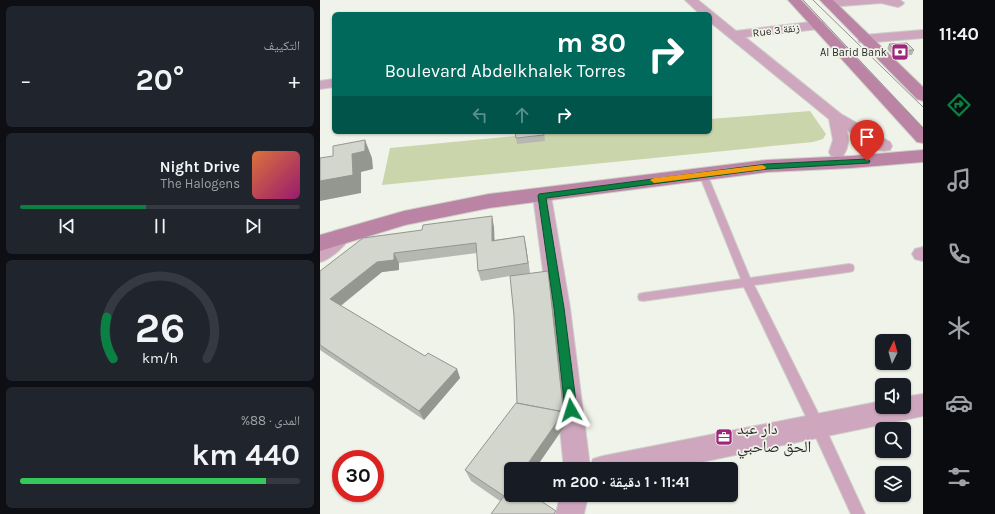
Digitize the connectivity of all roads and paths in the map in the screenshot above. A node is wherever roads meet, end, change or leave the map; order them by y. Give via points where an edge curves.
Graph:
1 (691, 0) edge
2 (794, 0) edge
3 (828, 2) edge
4 (898, 3) dead end
5 (705, 12) edge
6 (712, 18) edge
7 (819, 25) junction
8 (923, 34) edge
9 (732, 35) junction
10 (864, 38) junction
11 (332, 83) edge
12 (320, 85) edge
13 (923, 96) edge
14 (836, 117) junction
15 (923, 138) edge
16 (923, 141) edge
17 (884, 146) junction
18 (838, 152) junction
19 (923, 156) edge
20 (767, 166) junction
21 (703, 174) junction
22 (542, 196) junction
23 (341, 236) junction
24 (320, 243) edge
25 (320, 255) edge
26 (849, 268) dead end
27 (747, 282) junction
28 (643, 297) dead end
29 (923, 405) edge
30 (818, 427) junction
31 (577, 462) edge
32 (639, 462) edge
33 (573, 502) edge
34 (570, 514) edge
35 (858, 514) edge

1 - 5 street
2 - 7 street
3 - 4 street via 881,0
3 - 10 street
6 - 9 street
7 - 9 street, Rue 3 زنقة
7 - 15 street
8 - 10 street
9 - 14 street
10 - 13 street
11 - 12 street
14 - 17 street
14 - 18 street via 841,140
16 - 17 street
17 - 18 street
18 - 20 street
19 - 20 street
20 - 21 street
21 - 22 street
21 - 27 lane
22 - 23 street via 448,208
22 - 31 street via 559,308
23 - 24 street
23 - 25 street
26 - 27 lane
27 - 28 lane
27 - 30 lane
29 - 30 street
30 - 32 street
30 - 35 lane
33 - 34 street

